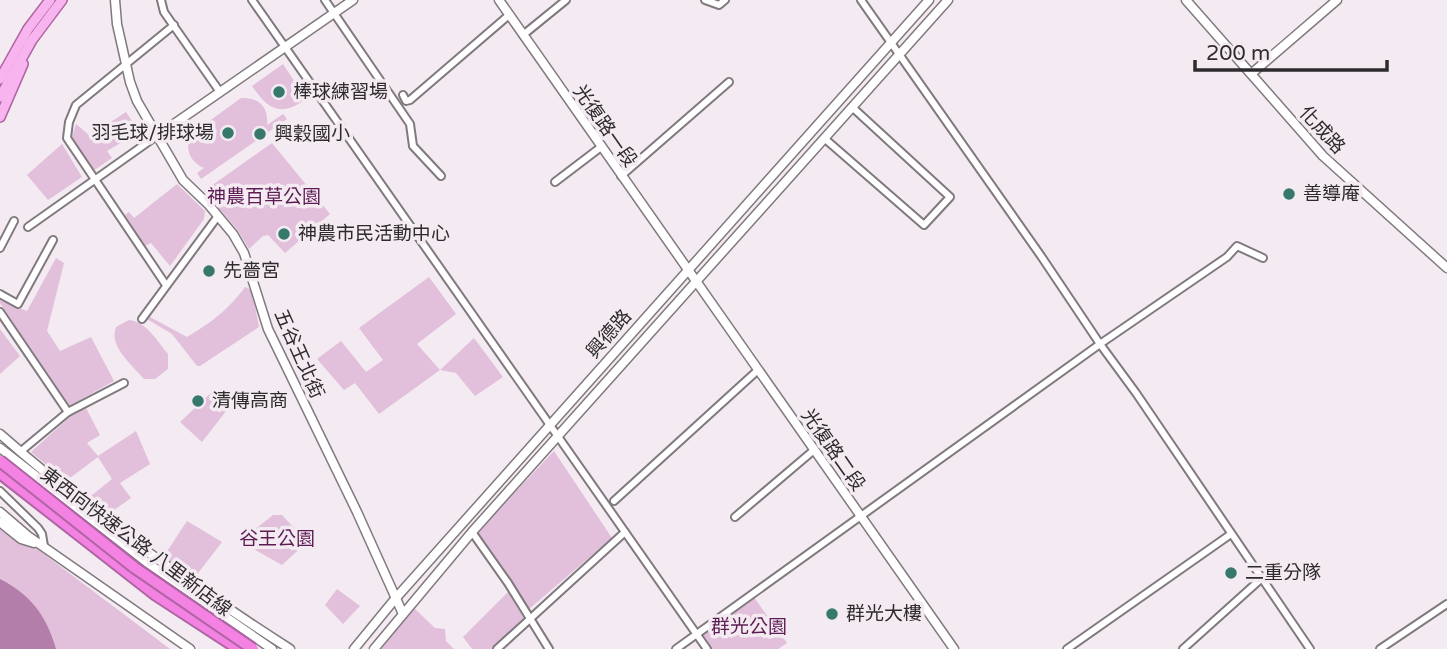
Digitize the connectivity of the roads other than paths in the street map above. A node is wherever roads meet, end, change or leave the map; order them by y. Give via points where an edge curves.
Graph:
1 (50, 0) edge
2 (62, 0) edge
3 (115, 0) edge
4 (161, 0) edge
5 (253, 0) edge
6 (325, 0) edge
7 (353, 0) edge
8 (499, 0) edge
9 (566, 0) edge
10 (705, 0) edge
11 (725, 0) edge
12 (861, 0) edge
13 (929, 0) edge
14 (948, 0) edge
15 (1186, 0) edge
16 (1337, 0) edge
17 (334, 13) junction
18 (509, 15) junction
19 (174, 25) junction
20 (523, 35) junction
21 (33, 40) junction
22 (890, 43) junction
23 (19, 45) junction
24 (285, 47) junction
25 (898, 54) junction
26 (127, 61) junction
27 (0, 70) edge
28 (1251, 74) junction
29 (0, 79) edge
30 (729, 82) dead end
31 (220, 92) junction
32 (403, 95) dead end
33 (0, 97) edge
34 (852, 107) junction
35 (0, 117) edge
36 (158, 135) junction
37 (824, 138) junction
38 (601, 147) junction
39 (441, 176) dead end
40 (621, 176) junction
41 (95, 180) junction
42 (555, 182) dead end
43 (218, 216) junction
44 (14, 221) dead end
45 (28, 227) dead end
46 (53, 240) dead end
47 (0, 248) edge
48 (1263, 258) dead end
49 (1447, 268) edge
50 (686, 270) junction
51 (696, 282) junction
52 (166, 285) junction
53 (0, 294) edge
54 (0, 312) edge
55 (142, 319) dead end
56 (1100, 345) junction
57 (758, 370) junction
58 (124, 383) dead end
59 (68, 412) junction
60 (551, 424) junction
61 (0, 435) edge
62 (559, 437) junction
63 (0, 448) edge
64 (814, 450) junction
65 (20, 452) junction
66 (0, 461) edge
67 (0, 472) edge
68 (0, 491) edge
69 (614, 501) dead end
70 (82, 502) junction
71 (75, 509) junction
72 (0, 512) edge
73 (735, 517) dead end
74 (861, 517) junction
75 (0, 522) edge
76 (472, 532) junction
77 (625, 532) junction
78 (1231, 534) junction
79 (44, 546) junction
80 (1262, 578) junction
81 (395, 599) junction
82 (1447, 604) edge
83 (403, 614) junction
84 (530, 620) junction
85 (697, 634) junction
86 (190, 649) edge
87 (238, 649) edge
88 (253, 649) edge
89 (272, 649) edge
90 (290, 649) edge
91 (354, 649) edge
92 (374, 649) edge
93 (497, 649) edge
94 (549, 649) edge
95 (676, 649) edge
96 (707, 649) edge
97 (954, 649) edge
98 (1067, 649) edge
99 (1183, 649) edge
100 (1310, 649) edge
101 (1380, 649) edge

1 - 23 main road
2 - 21 main road
3 - 26 street, 五谷王北街
4 - 19 street
5 - 24 street
6 - 17 street
7 - 17 street
8 - 18 street, 光復路一段
9 - 20 street
10 - 11 street via 719,5
12 - 22 street
13 - 22 street, 興德路
14 - 25 street, 興德路
15 - 28 street, 化成路
16 - 28 street
17 - 24 street
17 - 39 street via 410,124 413,146
18 - 20 street, 光復路一段
18 - 32 street via 410,100
19 - 26 street
19 - 31 street
20 - 38 street, 光復路一段
21 - 33 main road
21 - 35 main road
22 - 25 street
22 - 50 street, 興德路
23 - 27 main road
23 - 29 main road
24 - 31 street
24 - 60 street
25 - 34 street, 興德路
25 - 56 street
26 - 36 street, 五谷王北街 via 135,97
26 - 41 street via 76,105 69,122 67,138
28 - 49 street, 化成路 via 1323,156
30 - 40 street
31 - 36 street
34 - 37 street, 興德路
34 - 37 street via 950,197 924,226
36 - 41 street
36 - 43 street, 五谷王北街 via 183,180
37 - 51 street, 興德路
38 - 40 street, 光復路一段
38 - 42 street
40 - 50 street, 光復路一段
41 - 45 street
41 - 52 street
43 - 52 street
43 - 81 street, 五谷王北街 via 244,253 268,329
44 - 47 street
46 - 53 street via 18,304
48 - 56 street via 1237,246
50 - 51 street, 光復路二段
50 - 60 street, 興德路
51 - 57 street, 光復路二段
51 - 62 street, 興德路
52 - 55 street
54 - 59 street
56 - 74 street
56 - 78 street
57 - 64 street, 光復路二段
57 - 69 street
58 - 59 street
59 - 65 street
60 - 62 street
60 - 81 street, 興德路
61 - 65 street
62 - 76 street, 興德路
62 - 77 street
63 - 71 street
64 - 73 street
64 - 74 street, 光復路二段
65 - 70 street
66 - 88 highway, 東西向快速公路 八里新店線, bridge via 135,568
67 - 71 street via 63,521
67 - 87 highway, 東西向快速公路 八里新店線 via 156,595
68 - 79 street via 38,528
70 - 71 street
70 - 90 street
71 - 89 street
72 - 79 street
74 - 85 street
74 - 97 street, 光復路二段
75 - 79 street via 21,540
76 - 83 street, 興德路
76 - 84 street
77 - 84 street
77 - 85 street
78 - 80 street
78 - 98 street
79 - 86 street
80 - 99 street
80 - 100 street
81 - 83 street, 五谷王北街
81 - 91 street, 興德路
82 - 101 street
83 - 92 street, 興德路
84 - 93 street
84 - 94 street
85 - 95 street
85 - 96 street

